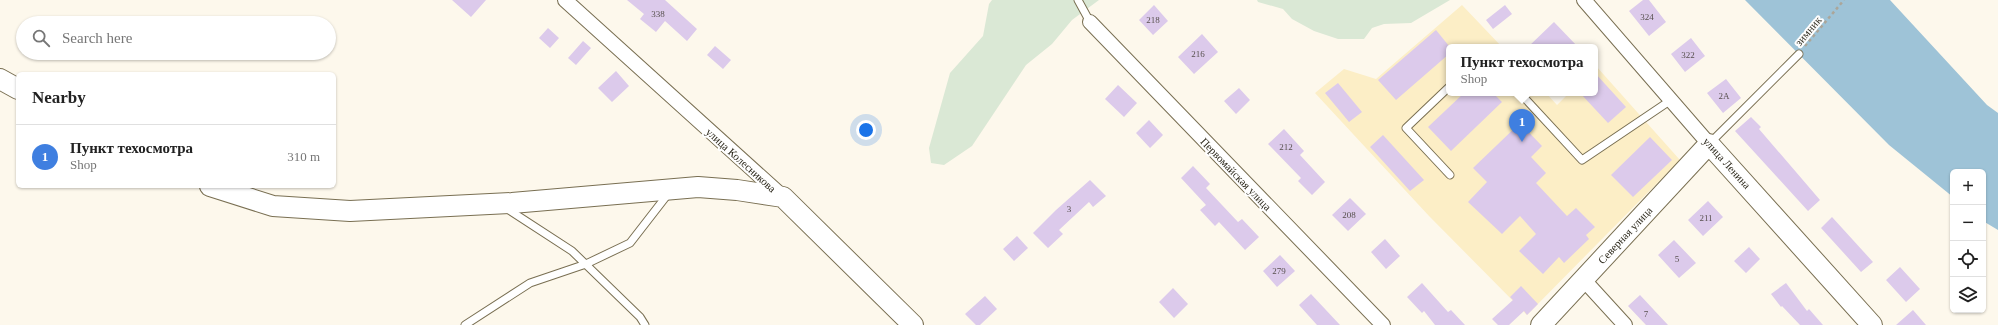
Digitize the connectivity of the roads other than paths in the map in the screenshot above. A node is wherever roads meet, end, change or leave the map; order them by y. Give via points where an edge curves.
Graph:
1 (565, 0) edge
2 (1078, 0) edge
3 (1584, 0) edge
4 (1090, 22) joint
5 (1799, 54) road end
6 (0, 79) edge
7 (16, 88) edge
8 (1446, 90) edge
9 (1523, 96) edge
10 (1671, 100) junction
11 (1709, 144) junction
12 (1450, 175) dead end
13 (216, 188) edge
14 (671, 190) junction
15 (783, 197) junction
16 (499, 204) junction
17 (586, 264) junction
18 (1583, 279) junction
19 (465, 325) edge
20 (644, 325) edge
21 (913, 325) edge
22 (1383, 325) edge
23 (1541, 325) edge
24 (1626, 325) edge
25 (1872, 325) edge

1 - 15 street, улица Колесникова
2 - 4 lane
3 - 10 street, улица Ленина
4 - 22 street, Первомайская улица
5 - 11 lane
6 - 7 street
8 - 12 lane via 1406,128
9 - 10 lane via 1582,160
10 - 11 street, улица Ленина
11 - 18 street, Северная улица
11 - 25 street, улица Ленина
13 - 16 street via 273,206 350,212
14 - 15 street via 698,187
14 - 16 street
14 - 17 lane via 630,243
15 - 21 street, улица Колесникова
16 - 17 lane via 572,250
17 - 19 lane via 530,282
17 - 20 lane via 640,317
18 - 23 street, Северная улица
18 - 24 street

